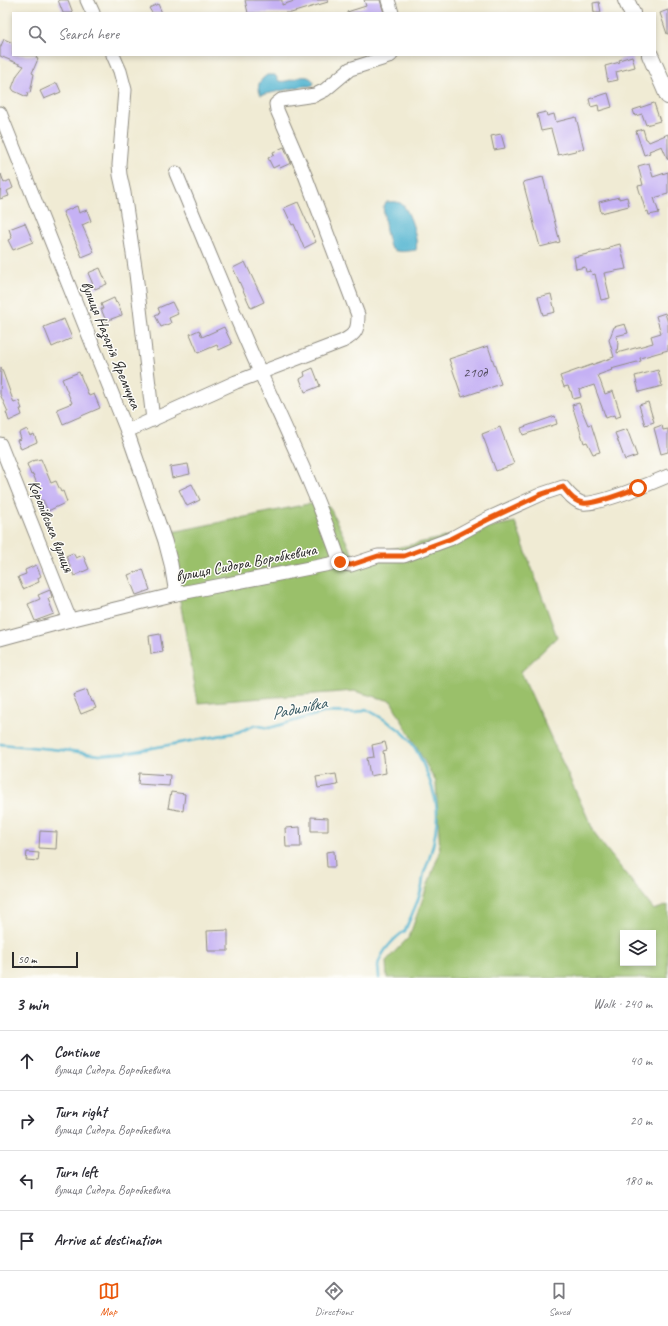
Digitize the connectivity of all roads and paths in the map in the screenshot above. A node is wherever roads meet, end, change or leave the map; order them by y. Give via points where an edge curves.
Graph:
1 (87, 0) edge
2 (388, 0) edge
3 (626, 0) edge
4 (93, 12) edge
5 (392, 12) edge
6 (632, 12) edge
7 (113, 56) edge
8 (390, 56) edge
9 (650, 56) edge
10 (668, 96) edge
11 (0, 113) edge
12 (176, 173) dead end
13 (260, 373) junction
14 (153, 420) junction
15 (127, 431) junction
16 (0, 444) edge
17 (668, 476) edge
18 (340, 562) junction
19 (176, 594) junction
20 (70, 620) junction
21 (0, 639) edge

1 - 4 street
2 - 5 street
3 - 6 main road
7 - 14 street via 125,90 118,165 136,274
8 - 13 street via 350,69 315,95 281,100 276,104 358,315 358,327 352,336 343,341
9 - 10 main road
11 - 15 street, вулиця Назарія Яремчука
12 - 13 street
13 - 14 street
13 - 18 street via 303,466
14 - 15 street
15 - 19 street, вулиця Назарія Яремчука via 165,541
16 - 20 street, Королівська вулиця
17 - 18 street, вулиця Сидора Воробкевича via 591,503 576,500 563,487 542,494 450,539 404,556 378,556 351,565
18 - 19 street, вулиця Сидора Воробкевича
19 - 20 street, вулиця Сидора Воробкевича
20 - 21 street, вулиця Сидора Воробкевича

